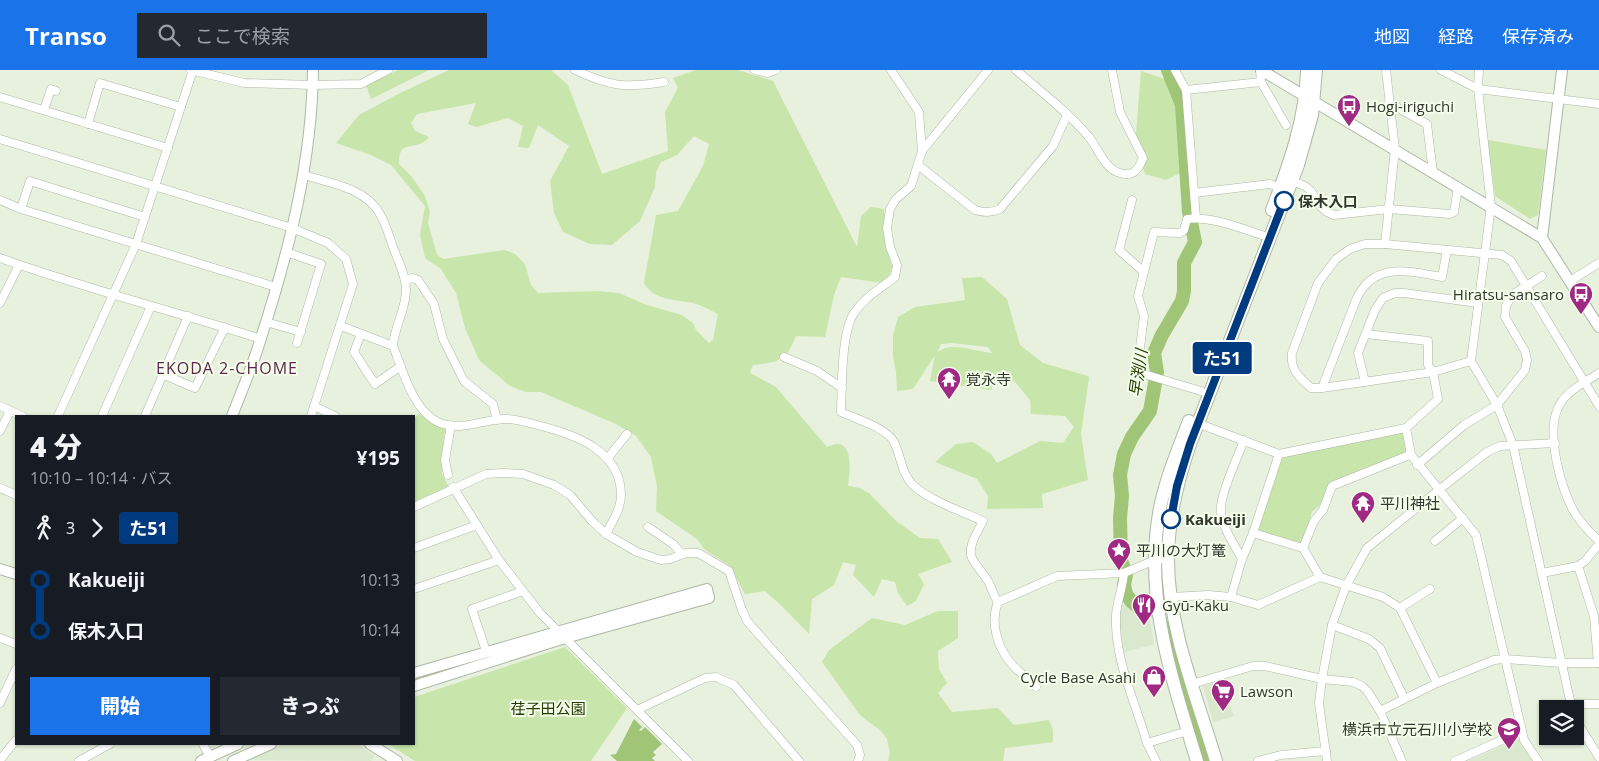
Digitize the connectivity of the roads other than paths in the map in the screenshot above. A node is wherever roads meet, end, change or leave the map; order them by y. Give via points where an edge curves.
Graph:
1 (192, 70) edge
2 (313, 70) edge
3 (388, 70) edge
4 (575, 70) edge
5 (755, 70) edge
6 (776, 70) edge
7 (891, 70) edge
8 (988, 70) edge
9 (1016, 70) edge
10 (1112, 70) edge
11 (1175, 70) edge
12 (1261, 70) edge
13 (1307, 70) edge
14 (1316, 70) edge
15 (1386, 70) edge
16 (1441, 70) edge
17 (1479, 70) edge
18 (1562, 70) edge
19 (664, 82) dead end
20 (1261, 82) junction
21 (313, 85) junction
22 (1478, 89) junction
23 (1186, 90) junction
24 (56, 91) dead end
25 (0, 96) edge
26 (1309, 98) junction
27 (1558, 98) junction
28 (1390, 103) junction
29 (1599, 104) edge
30 (181, 107) junction
31 (44, 110) junction
32 (1067, 115) junction
33 (88, 124) junction
34 (1286, 125) dead end
35 (0, 139) edge
36 (168, 148) junction
37 (1395, 150) junction
38 (922, 151) junction
39 (918, 165) junction
40 (1433, 172) junction
41 (304, 175) junction
42 (1292, 181) junction
43 (155, 187) junction
44 (1458, 187) junction
45 (1280, 188) junction
46 (1194, 193) junction
47 (0, 200) edge
48 (1132, 200) dead end
49 (1490, 206) junction
50 (21, 209) junction
51 (1388, 209) junction
52 (146, 217) junction
53 (1192, 219) junction
54 (292, 228) junction
55 (1262, 235) junction
56 (1542, 238) junction
57 (136, 244) junction
58 (1384, 244) junction
59 (1447, 250) junction
60 (286, 252) junction
61 (1485, 253) junction
62 (0, 258) edge
63 (1599, 263) edge
64 (19, 265) junction
65 (1144, 272) junction
66 (1542, 276) dead end
67 (405, 280) junction
68 (1570, 281) junction
69 (1526, 286) junction
70 (276, 287) junction
71 (112, 295) junction
72 (0, 303) edge
73 (1478, 303) junction
74 (151, 306) junction
75 (188, 316) junction
76 (266, 322) junction
77 (341, 326) junction
78 (1599, 326) edge
79 (225, 327) junction
80 (301, 332) junction
81 (361, 334) junction
82 (1366, 334) junction
83 (261, 339) junction
84 (297, 343) dead end
85 (393, 346) junction
86 (784, 357) dead end
87 (1471, 361) junction
88 (401, 366) junction
89 (1433, 372) junction
90 (1599, 373) edge
91 (162, 374) junction
92 (1365, 382) junction
93 (1584, 383) junction
94 (842, 388) junction
95 (1322, 388) junction
96 (1200, 391) junction
97 (1497, 405) junction
98 (0, 406) edge
99 (314, 406) junction
100 (1599, 406) edge
101 (10, 411) junction
102 (20, 415) edge
103 (58, 415) edge
104 (102, 415) edge
105 (145, 415) edge
106 (232, 415) edge
107 (311, 415) edge
108 (333, 415) edge
109 (497, 420) junction
110 (1197, 423) junction
111 (451, 425) junction
112 (1406, 428) junction
113 (0, 431) edge
114 (628, 434) dead end
115 (1244, 440) junction
116 (1555, 443) junction
117 (1513, 445) junction
118 (1279, 454) junction
119 (1411, 455) junction
120 (607, 459) junction
121 (1418, 465) junction
122 (448, 475) dead end
123 (453, 487) junction
124 (0, 488) edge
125 (1440, 488) junction
126 (15, 495) edge
127 (415, 506) edge
128 (1463, 518) junction
129 (477, 525) junction
130 (648, 527) dead end
131 (1253, 533) junction
132 (606, 534) junction
133 (1435, 542) dead end
134 (1599, 542) edge
135 (415, 548) edge
136 (1304, 548) junction
137 (682, 554) junction
138 (1242, 559) junction
139 (498, 560) junction
140 (1155, 560) junction
141 (1168, 560) junction
142 (1578, 566) junction
143 (0, 569) edge
144 (1128, 572) junction
145 (1542, 573) junction
146 (15, 574) edge
147 (1320, 577) junction
148 (1346, 586) junction
149 (415, 589) edge
150 (1430, 589) dead end
151 (523, 591) junction
152 (1171, 597) junction
153 (1231, 597) junction
154 (998, 602) junction
155 (1400, 608) junction
156 (1332, 625) junction
157 (556, 631) junction
158 (0, 638) edge
159 (565, 638) junction
160 (15, 644) edge
161 (486, 651) junction
162 (1505, 659) junction
163 (1561, 663) junction
164 (1599, 664) edge
165 (15, 671) edge
166 (415, 673) edge
167 (1322, 679) junction
168 (1437, 683) junction
169 (1192, 684) junction
170 (415, 686) edge
171 (1036, 687) dead end
172 (1404, 698) junction
173 (1570, 700) edge
174 (0, 703) edge
175 (1599, 704) edge
176 (1584, 706) edge
177 (637, 710) junction
178 (1380, 711) junction
179 (1522, 730) junction
180 (1188, 731) junction
181 (1584, 733) edge
182 (15, 741) edge
183 (1147, 743) junction
184 (108, 745) edge
185 (203, 745) edge
186 (236, 745) edge
187 (269, 745) edge
188 (372, 745) edge
189 (1326, 752) junction
190 (1599, 757) edge
191 (1282, 758) edge
192 (2, 759) edge
193 (206, 759) edge
194 (79, 761) edge
195 (233, 761) edge
196 (397, 761) edge
197 (688, 761) edge
198 (799, 761) edge
199 (858, 761) edge
200 (1156, 761) edge
201 (1197, 761) edge
202 (1216, 761) edge
203 (1258, 761) edge
204 (1327, 761) edge
205 (1402, 761) edge
206 (1456, 761) edge
207 (1538, 761) edge

1 - 21 street via 244,83
1 - 30 street
2 - 21 street
3 - 21 street via 361,84
4 - 19 street via 600,82 623,86
5 - 6 street via 767,73
7 - 38 street via 919,112
8 - 38 street
9 - 32 street
10 - 32 street via 1120,112 1143,158 1139,168 1126,174 1115,172
11 - 23 street
12 - 20 street
12 - 26 street
13 - 26 main road
14 - 26 main road
15 - 28 street
16 - 22 street
17 - 22 street
18 - 27 street
20 - 23 street
20 - 34 street
21 - 41 street
22 - 27 street
22 - 49 street
23 - 46 street
24 - 31 street via 51,89
25 - 31 street
26 - 37 street
26 - 42 main road via 1304,149
26 - 45 main road
27 - 29 street
27 - 56 street
28 - 37 street
28 - 40 street via 1426,124
30 - 33 street via 100,84
30 - 36 street
31 - 33 street
32 - 39 street via 1053,146 1000,209 992,212 975,210
33 - 36 street
35 - 43 street
36 - 43 street
37 - 40 street
37 - 51 street
38 - 39 street
39 - 94 street via 911,186 890,209 886,228 897,265 895,277 865,300 849,322
40 - 44 street
41 - 54 street
41 - 67 street via 355,191 370,201 380,214
42 - 51 street via 1305,186 1321,207 1334,215
42 - 110 main road
43 - 52 street
43 - 54 street
44 - 49 street
44 - 51 street via 1454,212 1450,214
45 - 46 street via 1270,184
45 - 55 main road
46 - 53 street
47 - 50 street
48 - 65 street via 1119,250
49 - 56 street
49 - 61 street
50 - 52 street via 30,181
50 - 57 street
51 - 58 street
52 - 57 street
53 - 55 street via 1235,226
53 - 65 street via 1180,233 1154,232
54 - 60 street
54 - 77 street via 328,243 346,259 353,284
55 - 96 main road
56 - 68 street
57 - 70 street
57 - 71 street
58 - 59 street
58 - 95 street via 1365,244 1350,249 1336,259 1318,283 1291,362 1295,372 1310,388
59 - 61 street
59 - 95 street via 1442,277 1402,270 1375,276 1367,282 1356,300
60 - 70 street
60 - 80 street via 321,264
61 - 69 street via 1502,255 1511,261
61 - 73 street
62 - 64 street
63 - 68 street
64 - 71 street
64 - 72 street
65 - 96 street via 1138,296 1144,316 1137,372
66 - 69 street
67 - 85 street via 404,307
67 - 109 street via 418,280 429,296 443,339 464,381 494,404
68 - 78 street
69 - 93 street
69 - 97 street via 1508,300 1505,318 1525,351 1525,370
70 - 76 street
71 - 74 street
71 - 103 street
73 - 82 street via 1395,292 1380,302
73 - 87 street
74 - 75 street
74 - 104 street
75 - 79 street
75 - 91 street
76 - 80 street
76 - 83 street
77 - 81 street
77 - 99 street
79 - 83 street
79 - 91 street via 195,388
80 - 84 street
81 - 85 street
81 - 88 street via 354,352 375,384
82 - 89 street via 1428,340 1428,365
82 - 92 street via 1358,353
83 - 106 street
85 - 88 street
86 - 94 street via 817,371
87 - 89 street
87 - 97 street
88 - 111 street via 423,411 443,424
89 - 92 street
89 - 112 street via 1438,399
90 - 93 street
91 - 105 street
92 - 95 street
93 - 100 street
93 - 116 street via 1565,397 1559,406
94 - 154 street via 842,412 885,432 893,440 903,470 913,486 983,521 971,556
96 - 140 main road via 1165,490 1156,534
97 - 117 street
97 - 121 street via 1464,425
98 - 101 street
99 - 107 street
99 - 108 street
101 - 102 street
101 - 113 street
109 - 111 street
109 - 120 street via 506,419 570,434 588,442
110 - 115 street
110 - 141 main road via 1182,465 1172,508
111 - 122 street via 446,460
112 - 118 street
112 - 119 street
114 - 120 street
115 - 118 street
115 - 138 street via 1221,510 1224,526
116 - 117 street
116 - 134 street via 1567,497 1587,530
117 - 125 street via 1487,452
117 - 145 street
118 - 131 street
119 - 121 street
119 - 136 street via 1332,486
120 - 132 street via 619,479 621,494 620,506
121 - 125 street
123 - 127 street
123 - 129 street
123 - 132 street via 486,474 524,474 570,495
124 - 126 street
125 - 128 street
125 - 148 street via 1367,548
128 - 133 street
128 - 162 street via 1476,535
129 - 135 street
129 - 139 street
130 - 137 street
131 - 136 street
131 - 138 street
132 - 137 street via 648,557 661,560
134 - 142 street
136 - 147 street
137 - 199 street via 698,553 729,571 748,621 857,745
138 - 153 street
139 - 149 street
139 - 151 street
140 - 141 street
140 - 144 street
140 - 180 main road via 1161,631
141 - 152 main road
142 - 145 street
142 - 164 street via 1594,616
143 - 146 street
144 - 154 street via 1057,576
144 - 183 street via 1116,614 1117,634 1130,692
145 - 163 street
147 - 148 street
147 - 153 street via 1258,605
148 - 155 street via 1383,597
148 - 156 street
150 - 155 street
151 - 157 street
151 - 161 street via 472,609
152 - 153 street
152 - 169 main road
154 - 171 street via 994,611 995,628 1004,654
155 - 168 street
156 - 167 street
156 - 172 street via 1380,648
157 - 159 street
157 - 159 street via 707,589 709,598
157 - 161 street
158 - 160 street
159 - 170 street
159 - 177 street
161 - 166 street
162 - 163 street
162 - 168 street via 1494,660
162 - 179 street
163 - 164 street
163 - 173 street
165 - 174 street
167 - 169 street via 1253,666
167 - 178 street via 1362,686
167 - 189 street via 1319,702
168 - 172 street
169 - 202 main road
172 - 178 street
175 - 176 street
177 - 197 street
177 - 198 street via 705,678 716,677 734,685
178 - 205 street
179 - 206 street
179 - 207 street via 1524,740
180 - 183 street
180 - 201 main road
181 - 190 street
182 - 192 street
183 - 200 street
184 - 194 street
185 - 193 street
186 - 193 street
187 - 195 street
188 - 196 street
189 - 191 street
189 - 204 street
191 - 203 street

